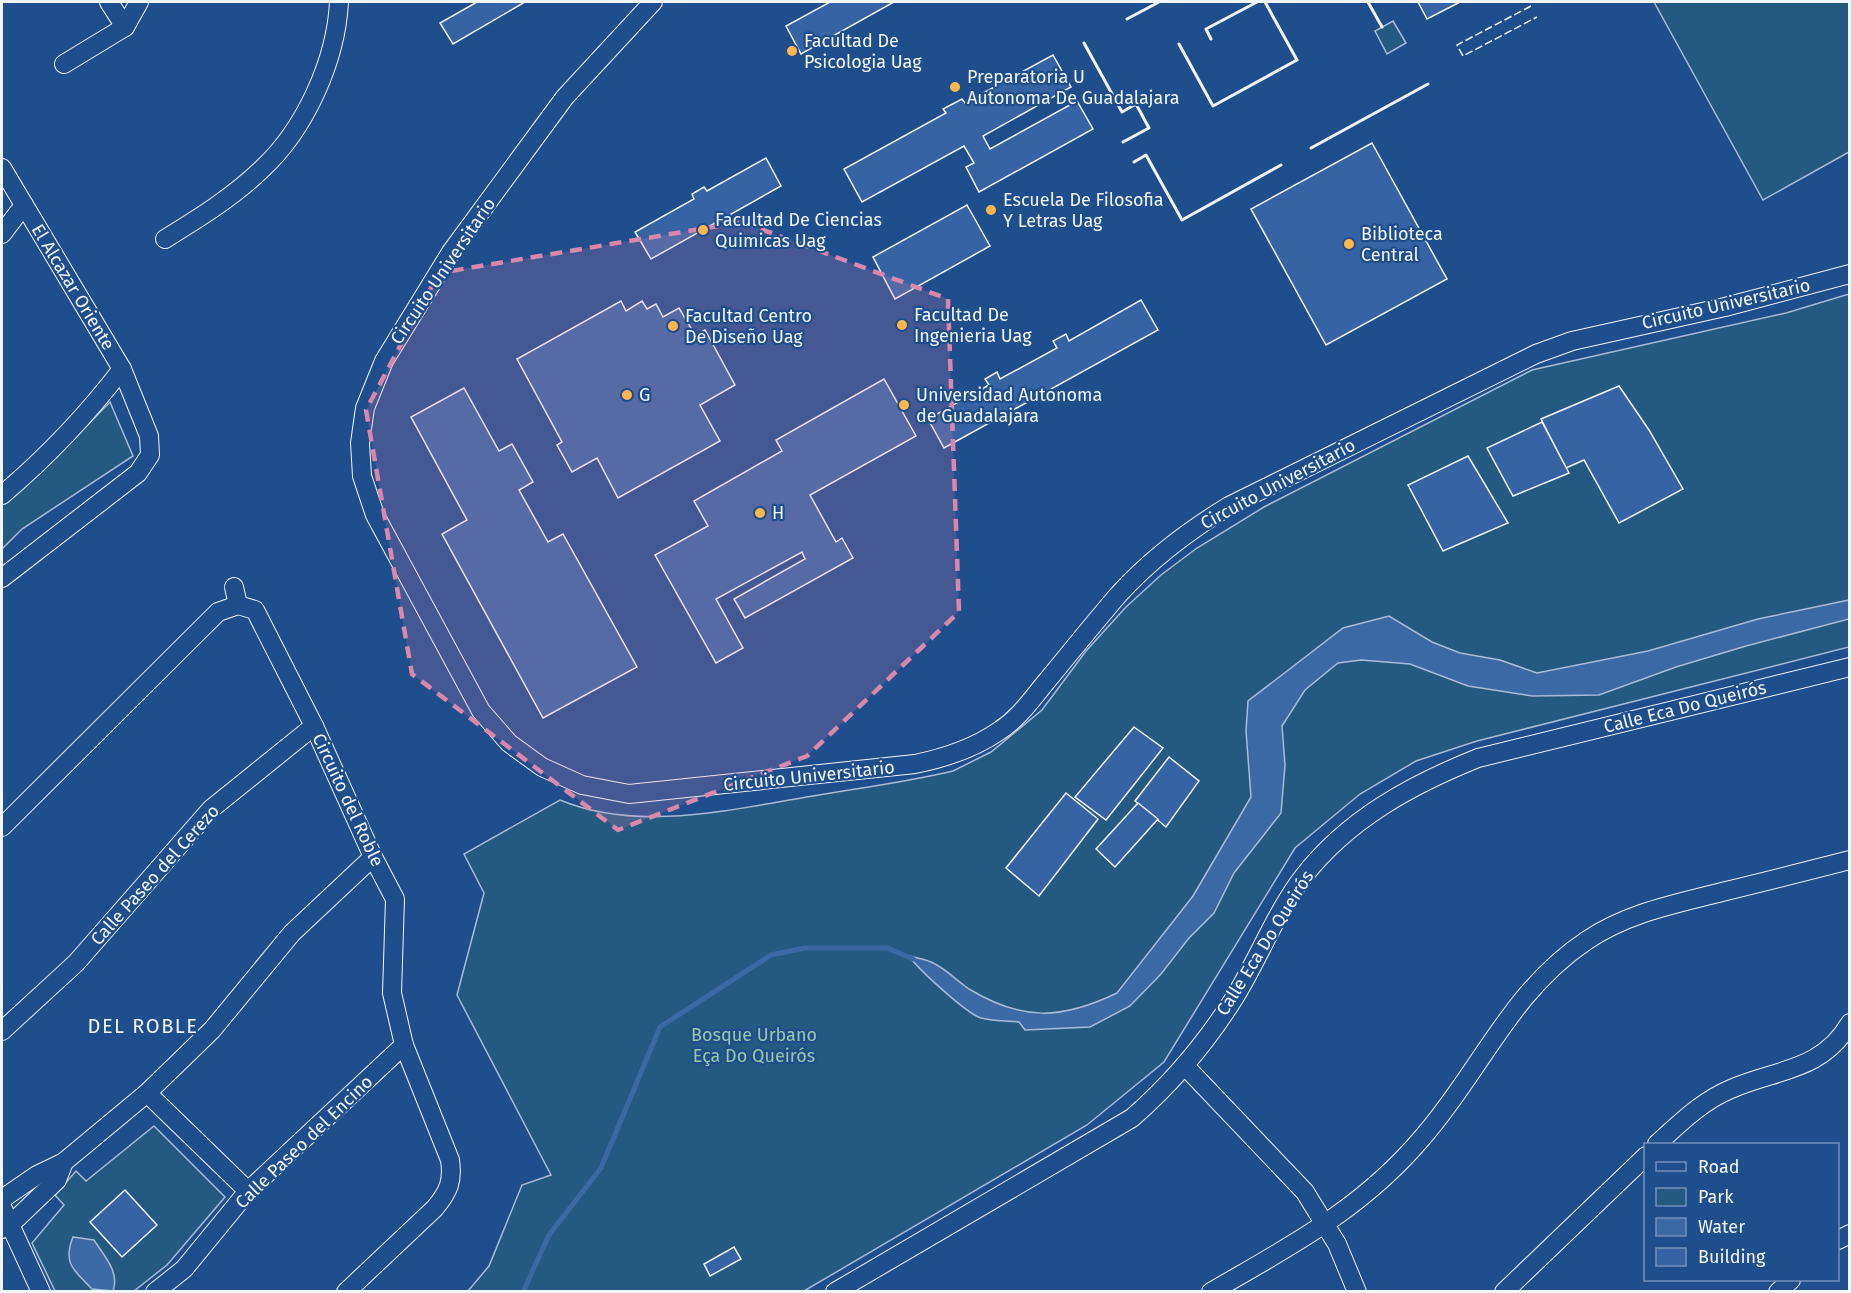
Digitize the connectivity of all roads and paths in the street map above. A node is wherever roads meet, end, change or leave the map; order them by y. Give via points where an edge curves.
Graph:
1 (110, 2) edge
2 (139, 2) edge
3 (339, 2) edge
4 (653, 2) edge
5 (125, 27) junction
6 (64, 64) dead end
7 (2, 168) edge
8 (24, 205) junction
9 (2, 234) edge
10 (165, 239) dead end
11 (1850, 274) edge
12 (122, 369) junction
13 (2, 495) edge
14 (2, 578) edge
15 (1850, 667) edge
16 (314, 726) junction
17 (2, 827) edge
18 (373, 857) junction
19 (1850, 860) edge
20 (1850, 1023) edge
21 (2, 1031) edge
22 (404, 1045) junction
23 (1185, 1066) junction
24 (147, 1093) junction
25 (1658, 1143) edge
26 (1644, 1158) edge
27 (64, 1162) junction
28 (248, 1191) junction
29 (2, 1199) edge
30 (2, 1207) edge
31 (1327, 1225) junction
32 (6, 1227) edge
33 (1790, 1281) edge
34 (41, 1292) edge
35 (155, 1292) edge
36 (346, 1292) edge
37 (835, 1292) edge
38 (1210, 1292) edge
39 (1357, 1292) edge
40 (1504, 1292) edge
41 (1778, 1292) edge

1 - 5 street
2 - 5 street
3 - 10 street via 324,71 301,122 264,168 220,204
4 - 11 street, Circuito Universitario via 565,97 446,261 384,362 364,408 360,443 362,476 375,515 481,711 509,743 542,767 582,785 629,794 944,758 1007,725 1028,706 1114,600 1152,562 1188,531 1229,506 1536,354 1572,341 1747,302
5 - 6 street
7 - 8 street, El Alcazar Oriente
8 - 9 street, El Alcazar Oriente
8 - 12 street, El Alcazar Oriente
12 - 13 street, El Alcazar Oriente via 72,430
12 - 14 street, El Alcazar Oriente via 149,436 150,455 138,473
15 - 23 street, Calle Eca Do Queirós via 1478,758 1408,789 1351,828 1302,879 1233,1001
16 - 17 street, Circuito del Roble via 255,609 236,596
16 - 18 street, Circuito del Roble
16 - 21 street, Calle Paseo del Cerezo via 211,809 76,963
18 - 22 street, Circuito del Roble via 395,899 392,993
18 - 24 street via 292,933 212,1030
19 - 31 street via 1657,908 1619,922 1587,940 1528,990 1456,1097 1396,1167
20 - 25 street via 1829,1050 1814,1060 1731,1088 1707,1101
22 - 28 street, Calle Paseo del Encino
22 - 36 street, Circuito del Roble via 450,1160 453,1179 435,1208
23 - 31 street via 1294,1179
23 - 37 street, Calle Eca Do Queirós via 1132,1118
24 - 27 street
24 - 28 street
26 - 40 street
27 - 29 street via 37,1174
27 - 32 street via 57,1180
28 - 35 street, Calle Paseo del Encino via 184,1269
30 - 32 street
31 - 38 street
31 - 39 street
32 - 34 street
33 - 41 street

